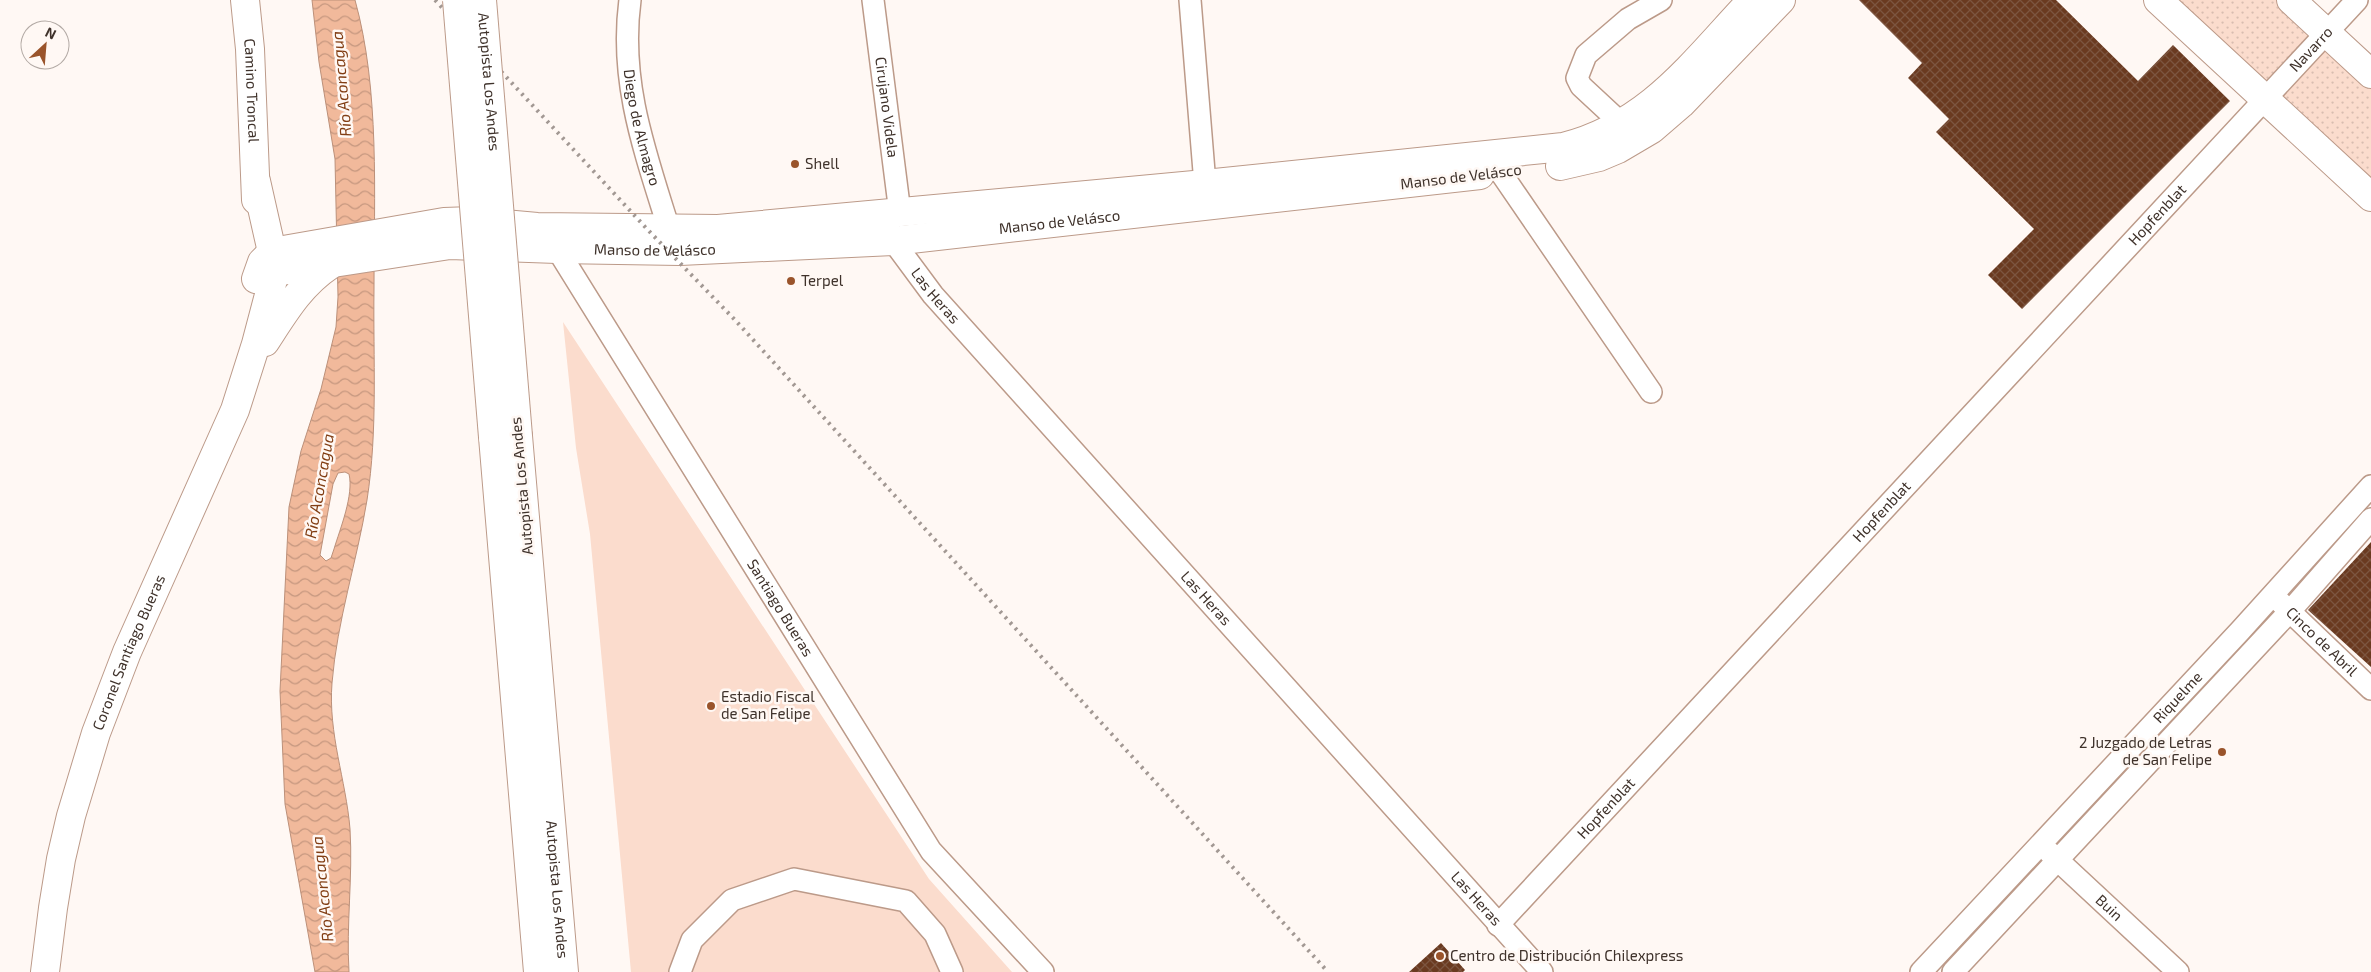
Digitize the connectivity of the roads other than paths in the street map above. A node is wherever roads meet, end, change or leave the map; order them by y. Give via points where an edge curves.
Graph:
1 (245, 0) edge
2 (457, 0) edge
3 (482, 0) edge
4 (630, 0) edge
5 (873, 0) edge
6 (1190, 0) edge
7 (1662, 0) edge
8 (1752, 0) edge
9 (1781, 0) edge
10 (2158, 0) edge
11 (2290, 0) edge
12 (2357, 0) edge
13 (2326, 33) junction
14 (2371, 74) edge
15 (2265, 99) junction
16 (1622, 124) junction
17 (1501, 173) junction
18 (256, 181) joint
19 (1206, 184) junction
20 (2371, 197) edge
21 (892, 214) junction
22 (537, 227) junction
23 (447, 234) junction
24 (674, 240) junction
25 (893, 241) junction
26 (557, 249) junction
27 (264, 262) junction
28 (332, 265) junction
29 (253, 354) junction
30 (1651, 392) dead end
31 (505, 436) junction
32 (2371, 486) edge
33 (2371, 519) edge
34 (2271, 595) junction
35 (2290, 611) junction
36 (2371, 689) edge
37 (2041, 845) junction
38 (2059, 861) junction
39 (1498, 925) junction
40 (46, 972) edge
41 (538, 972) edge
42 (564, 972) edge
43 (680, 972) edge
44 (952, 972) edge
45 (1043, 972) edge
46 (1542, 972) edge
47 (1921, 972) edge
48 (1953, 972) edge
49 (2178, 972) edge

1 - 18 main road, Camino Troncal
2 - 31 main road, Autopista Los Andes, bridge
3 - 31 main road, Autopista Los Andes, bridge
4 - 24 street, Diego de Almagro via 627,44 633,109
5 - 21 street, Cirujano Videla
6 - 19 street
7 - 16 street via 1628,20 1586,55 1577,78
8 - 16 main road, Manso de Velásco via 1654,102
9 - 17 main road, Manso de Velásco via 1674,110 1635,140 1579,163
10 - 15 main road
11 - 13 main road
12 - 13 street, Navarro
13 - 14 main road
13 - 15 street, Navarro
15 - 20 main road
15 - 39 street, Hopfenblat
16 - 19 main road, Manso de Velásco via 1584,142 1550,149
17 - 25 main road, Manso de Velásco
17 - 30 street
18 - 27 main road, Coronel Santiago Bueras
19 - 21 main road, Manso de Velásco
21 - 24 main road, Manso de Velásco via 718,228
21 - 25 street, Las Heras
22 - 23 main road, Manso de Velásco via 472,221
22 - 24 main road, Manso de Velásco
22 - 26 street, Santiago Bueras
23 - 26 main road, Manso de Velásco
23 - 27 main road, Manso de Velásco via 312,244
23 - 28 main road, Manso de Velásco
24 - 25 main road, Manso de Velásco
24 - 26 main road, Manso de Velásco
25 - 39 street, Las Heras via 934,295
26 - 45 street, Santiago Bueras via 931,851
27 - 28 main road, Manso de Velásco
27 - 29 main road, Coronel Santiago Bueras
28 - 29 main road via 297,294
29 - 40 main road, Coronel Santiago Bueras via 235,410 127,652 96,733 61,859
31 - 41 main road, Autopista Los Andes
31 - 42 main road, Autopista Los Andes
32 - 34 street, Riquelme
33 - 35 street, Riquelme
34 - 35 street, Cinco de Abril
34 - 37 street, Riquelme
35 - 36 street, Cinco de Abril
35 - 38 street, Riquelme
37 - 38 street, Buin
37 - 47 street, Riquelme
38 - 48 street, Riquelme
38 - 49 street, Buin
39 - 46 street, Las Heras
43 - 44 street via 692,940 732,900 794,879 906,901 935,934

